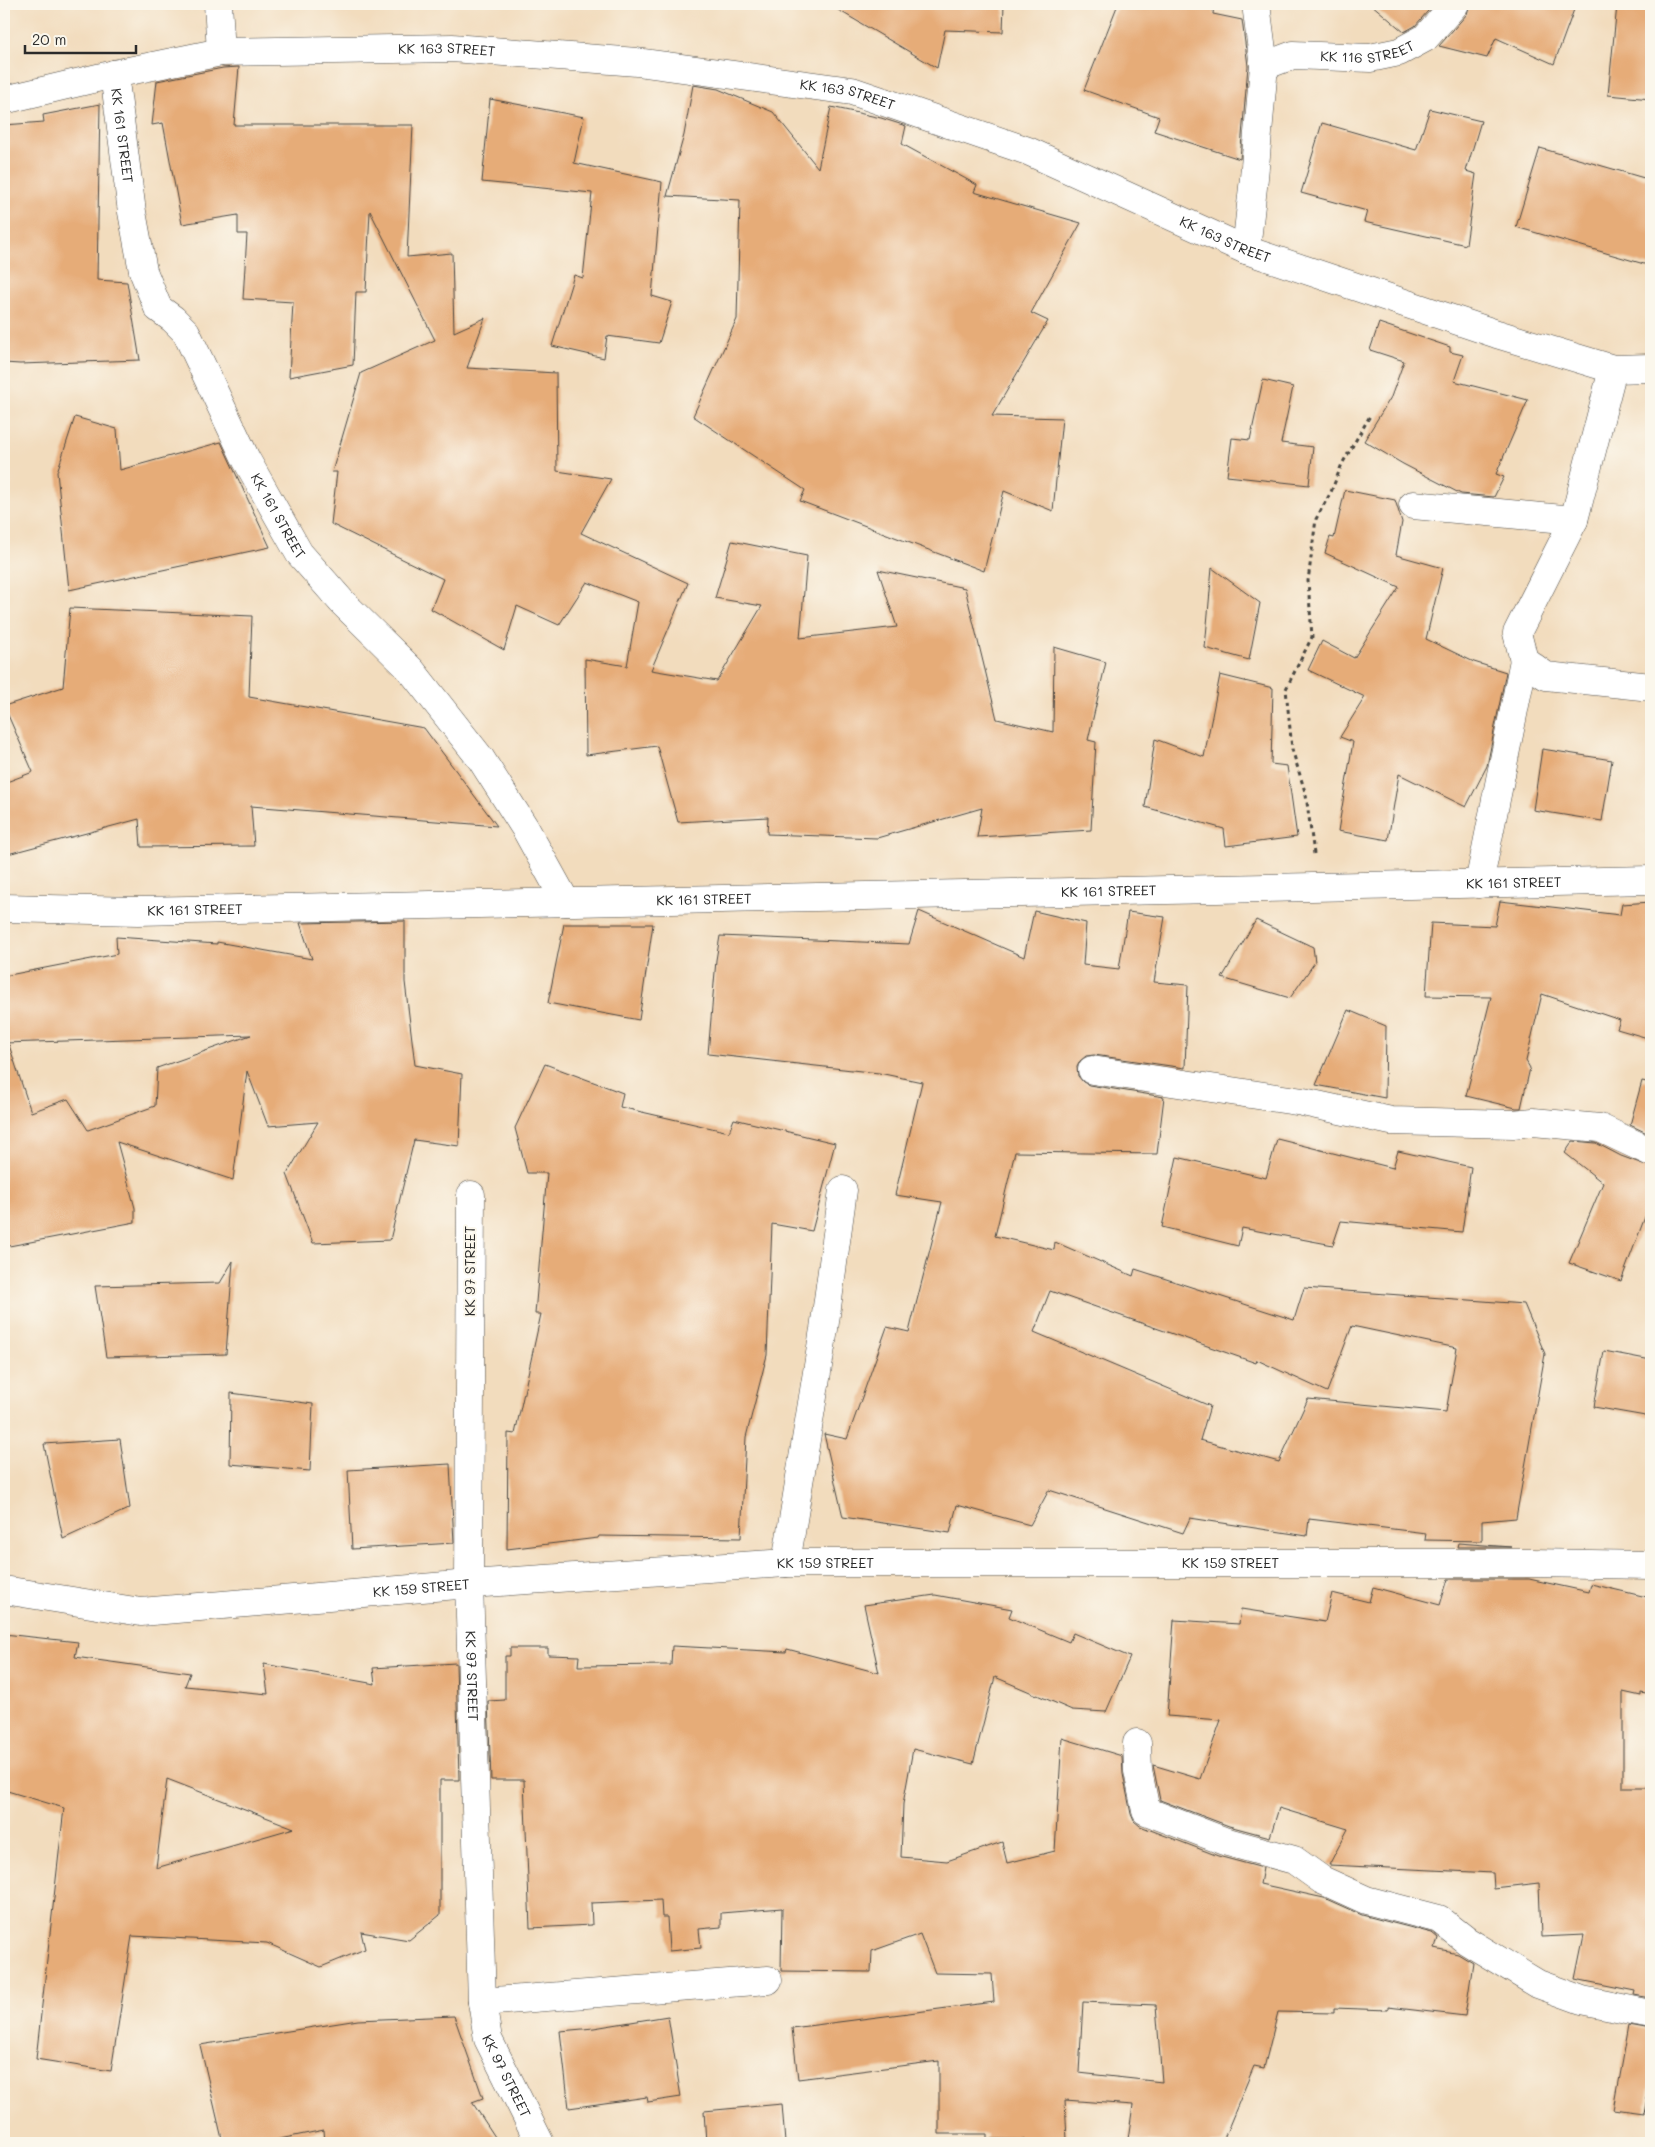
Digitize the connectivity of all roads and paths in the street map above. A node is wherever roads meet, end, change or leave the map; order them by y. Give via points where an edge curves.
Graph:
1 (218, 4) edge
2 (1256, 4) edge
3 (1454, 4) edge
4 (221, 52) junction
5 (1264, 66) junction
6 (114, 74) junction
7 (4, 100) edge
8 (1246, 250) junction
9 (1651, 368) edge
10 (1612, 369) junction
11 (1370, 416) dead end
12 (1413, 506) dead end
13 (1574, 520) junction
14 (1524, 660) junction
15 (1651, 687) edge
16 (1651, 880) edge
17 (1479, 884) junction
18 (1318, 887) junction
19 (566, 902) junction
20 (4, 908) edge
21 (1092, 1070) dead end
22 (1651, 1152) edge
23 (843, 1190) dead end
24 (471, 1195) dead end
25 (786, 1563) junction
26 (1651, 1565) edge
27 (468, 1584) junction
28 (4, 1590) edge
29 (1137, 1743) dead end
30 (768, 1980) dead end
31 (482, 2002) junction
32 (1651, 2014) edge
33 (540, 2143) edge

1 - 4 street
2 - 5 street
3 - 5 street, KK 116 STREET via 1425,38 1399,52 1370,58 1293,55
4 - 6 street, KK 163 STREET
4 - 8 street, KK 163 STREET via 452,48 637,62 852,91 1028,151
5 - 8 street
6 - 7 street, KK 163 STREET
6 - 19 street, KK 161 STREET via 143,272 158,308 186,332 246,459 300,553 342,602 411,670 481,759 525,828
8 - 10 street, KK 163 STREET
9 - 10 street, KK 163 STREET
10 - 13 street
11 - 18 path via 1342,464 1316,519 1308,581 1312,638 1286,689 1292,749 1306,795
12 - 13 street
13 - 14 street via 1517,632
14 - 15 street via 1546,676
14 - 17 street
16 - 17 street, KK 161 STREET
17 - 18 street, KK 161 STREET
18 - 19 street, KK 161 STREET
19 - 20 street, KK 161 STREET via 138,911
21 - 22 street via 1303,1102 1391,1121 1533,1122 1600,1128
23 - 25 street
24 - 27 street, KK 97 STREET
25 - 26 street, KK 159 STREET via 1532,1562
25 - 27 street, KK 159 STREET
27 - 28 street, KK 159 STREET via 141,1612
27 - 31 street, KK 97 STREET
29 - 32 street via 1138,1771 1146,1811 1224,1841 1294,1860 1322,1880 1366,1900 1440,1919 1467,1941 1538,1984 1582,2000
30 - 31 street
31 - 33 street, KK 97 STREET via 488,2039

